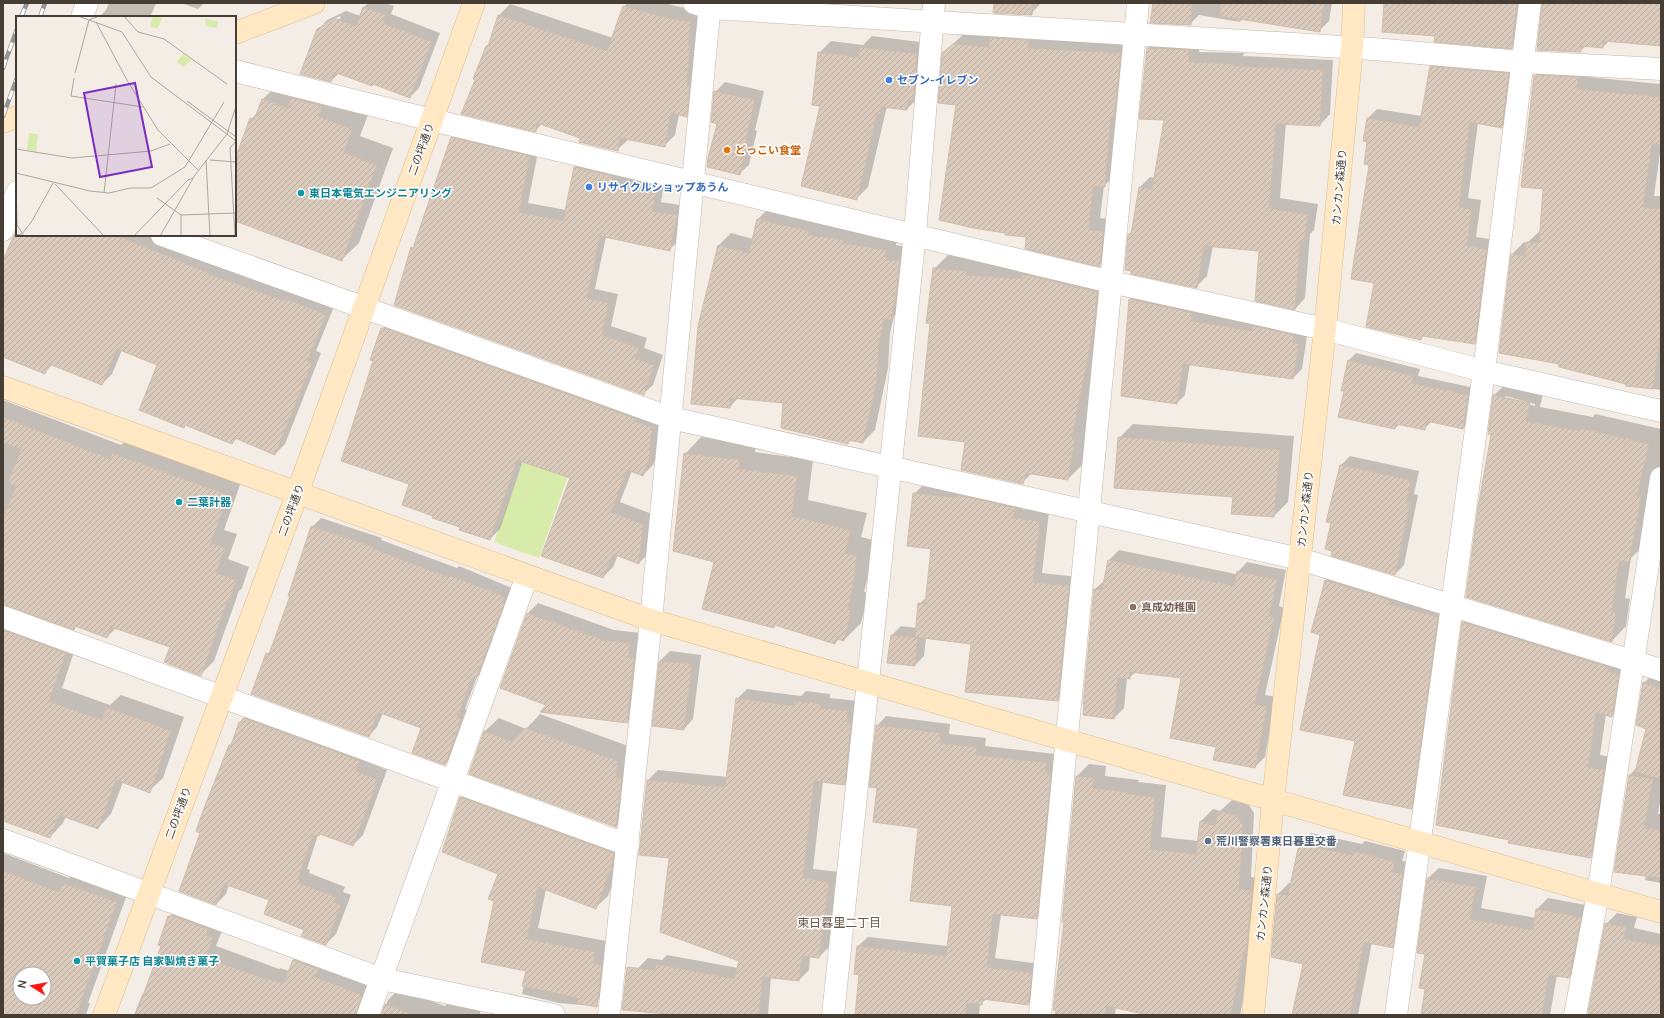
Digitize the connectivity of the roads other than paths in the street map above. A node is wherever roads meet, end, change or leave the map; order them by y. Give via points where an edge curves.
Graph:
1 (87, 3) edge
2 (314, 3) edge
3 (474, 3) edge
4 (1138, 3) edge
5 (1354, 3) edge
6 (1530, 3) edge
7 (705, 5) edge
8 (933, 12) edge
9 (82, 16) edge
10 (236, 33) edge
11 (1135, 33) junction
12 (1352, 48) junction
13 (1522, 62) junction
14 (1661, 69) edge
15 (236, 71) edge
16 (16, 117) edge
17 (432, 120) junction
18 (3, 122) edge
19 (694, 182) junction
20 (16, 195) edge
21 (3, 230) edge
22 (914, 234) junction
23 (165, 236) edge
24 (1111, 282) junction
25 (364, 307) junction
26 (1325, 330) junction
27 (1484, 371) junction
28 (3, 387) edge
29 (1661, 411) edge
30 (671, 418) junction
31 (890, 467) junction
32 (1661, 478) edge
33 (297, 494) junction
34 (1088, 511) junction
35 (1300, 559) junction
36 (527, 576) junction
37 (1452, 606) junction
38 (3, 617) edge
39 (651, 620) junction
40 (1633, 660) junction
41 (1661, 670) edge
42 (867, 683) junction
43 (221, 696) junction
44 (1067, 741) junction
45 (452, 781) junction
46 (1273, 801) junction
47 (3, 840) edge
48 (1419, 842) junction
49 (628, 845) junction
50 (149, 894) junction
51 (1598, 894) junction
52 (1661, 912) edge
53 (382, 978) junction
54 (104, 1015) edge
55 (368, 1015) edge
56 (554, 1015) edge
57 (608, 1015) edge
58 (833, 1015) edge
59 (1040, 1015) edge
60 (1253, 1015) edge
61 (1396, 1015) edge
62 (1575, 1015) edge

1 - 9 street
2 - 10 street
3 - 17 street, 二の坪通り
4 - 11 street
5 - 12 street, カンカン森通り
6 - 13 street
7 - 8 street
7 - 19 street
8 - 11 street
8 - 22 street
11 - 12 street
11 - 24 street
12 - 13 street
12 - 26 street, カンカン森通り
13 - 14 street
13 - 27 street
15 - 17 street
16 - 18 street
17 - 19 street
17 - 25 street, 二の坪通り
19 - 22 street
19 - 30 street
20 - 21 street
22 - 24 street
22 - 31 street
23 - 25 street
24 - 26 street
24 - 34 street
25 - 30 street
25 - 33 street, 二の坪通り
26 - 27 street
26 - 35 street, カンカン森通り
27 - 29 street
27 - 37 street
28 - 33 street
30 - 31 street
30 - 39 street
31 - 34 street
31 - 42 street
32 - 40 street
33 - 36 street
33 - 43 street, 二の坪通り
34 - 35 street
34 - 44 street
35 - 37 street
35 - 46 street, カンカン森通り
36 - 39 street
36 - 45 street
37 - 40 street
37 - 48 street
38 - 43 street
39 - 42 street
39 - 49 street
40 - 41 street
40 - 51 street
42 - 44 street
42 - 58 street
43 - 45 street
43 - 50 street, 二の坪通り
44 - 46 street
44 - 59 street
45 - 49 street
45 - 53 street
46 - 48 street
46 - 60 street, カンカン森通り
47 - 50 street
48 - 51 street
48 - 61 street
49 - 57 street
50 - 53 street
50 - 54 street, 二の坪通り
51 - 52 street
51 - 62 street
53 - 55 street
53 - 56 street

